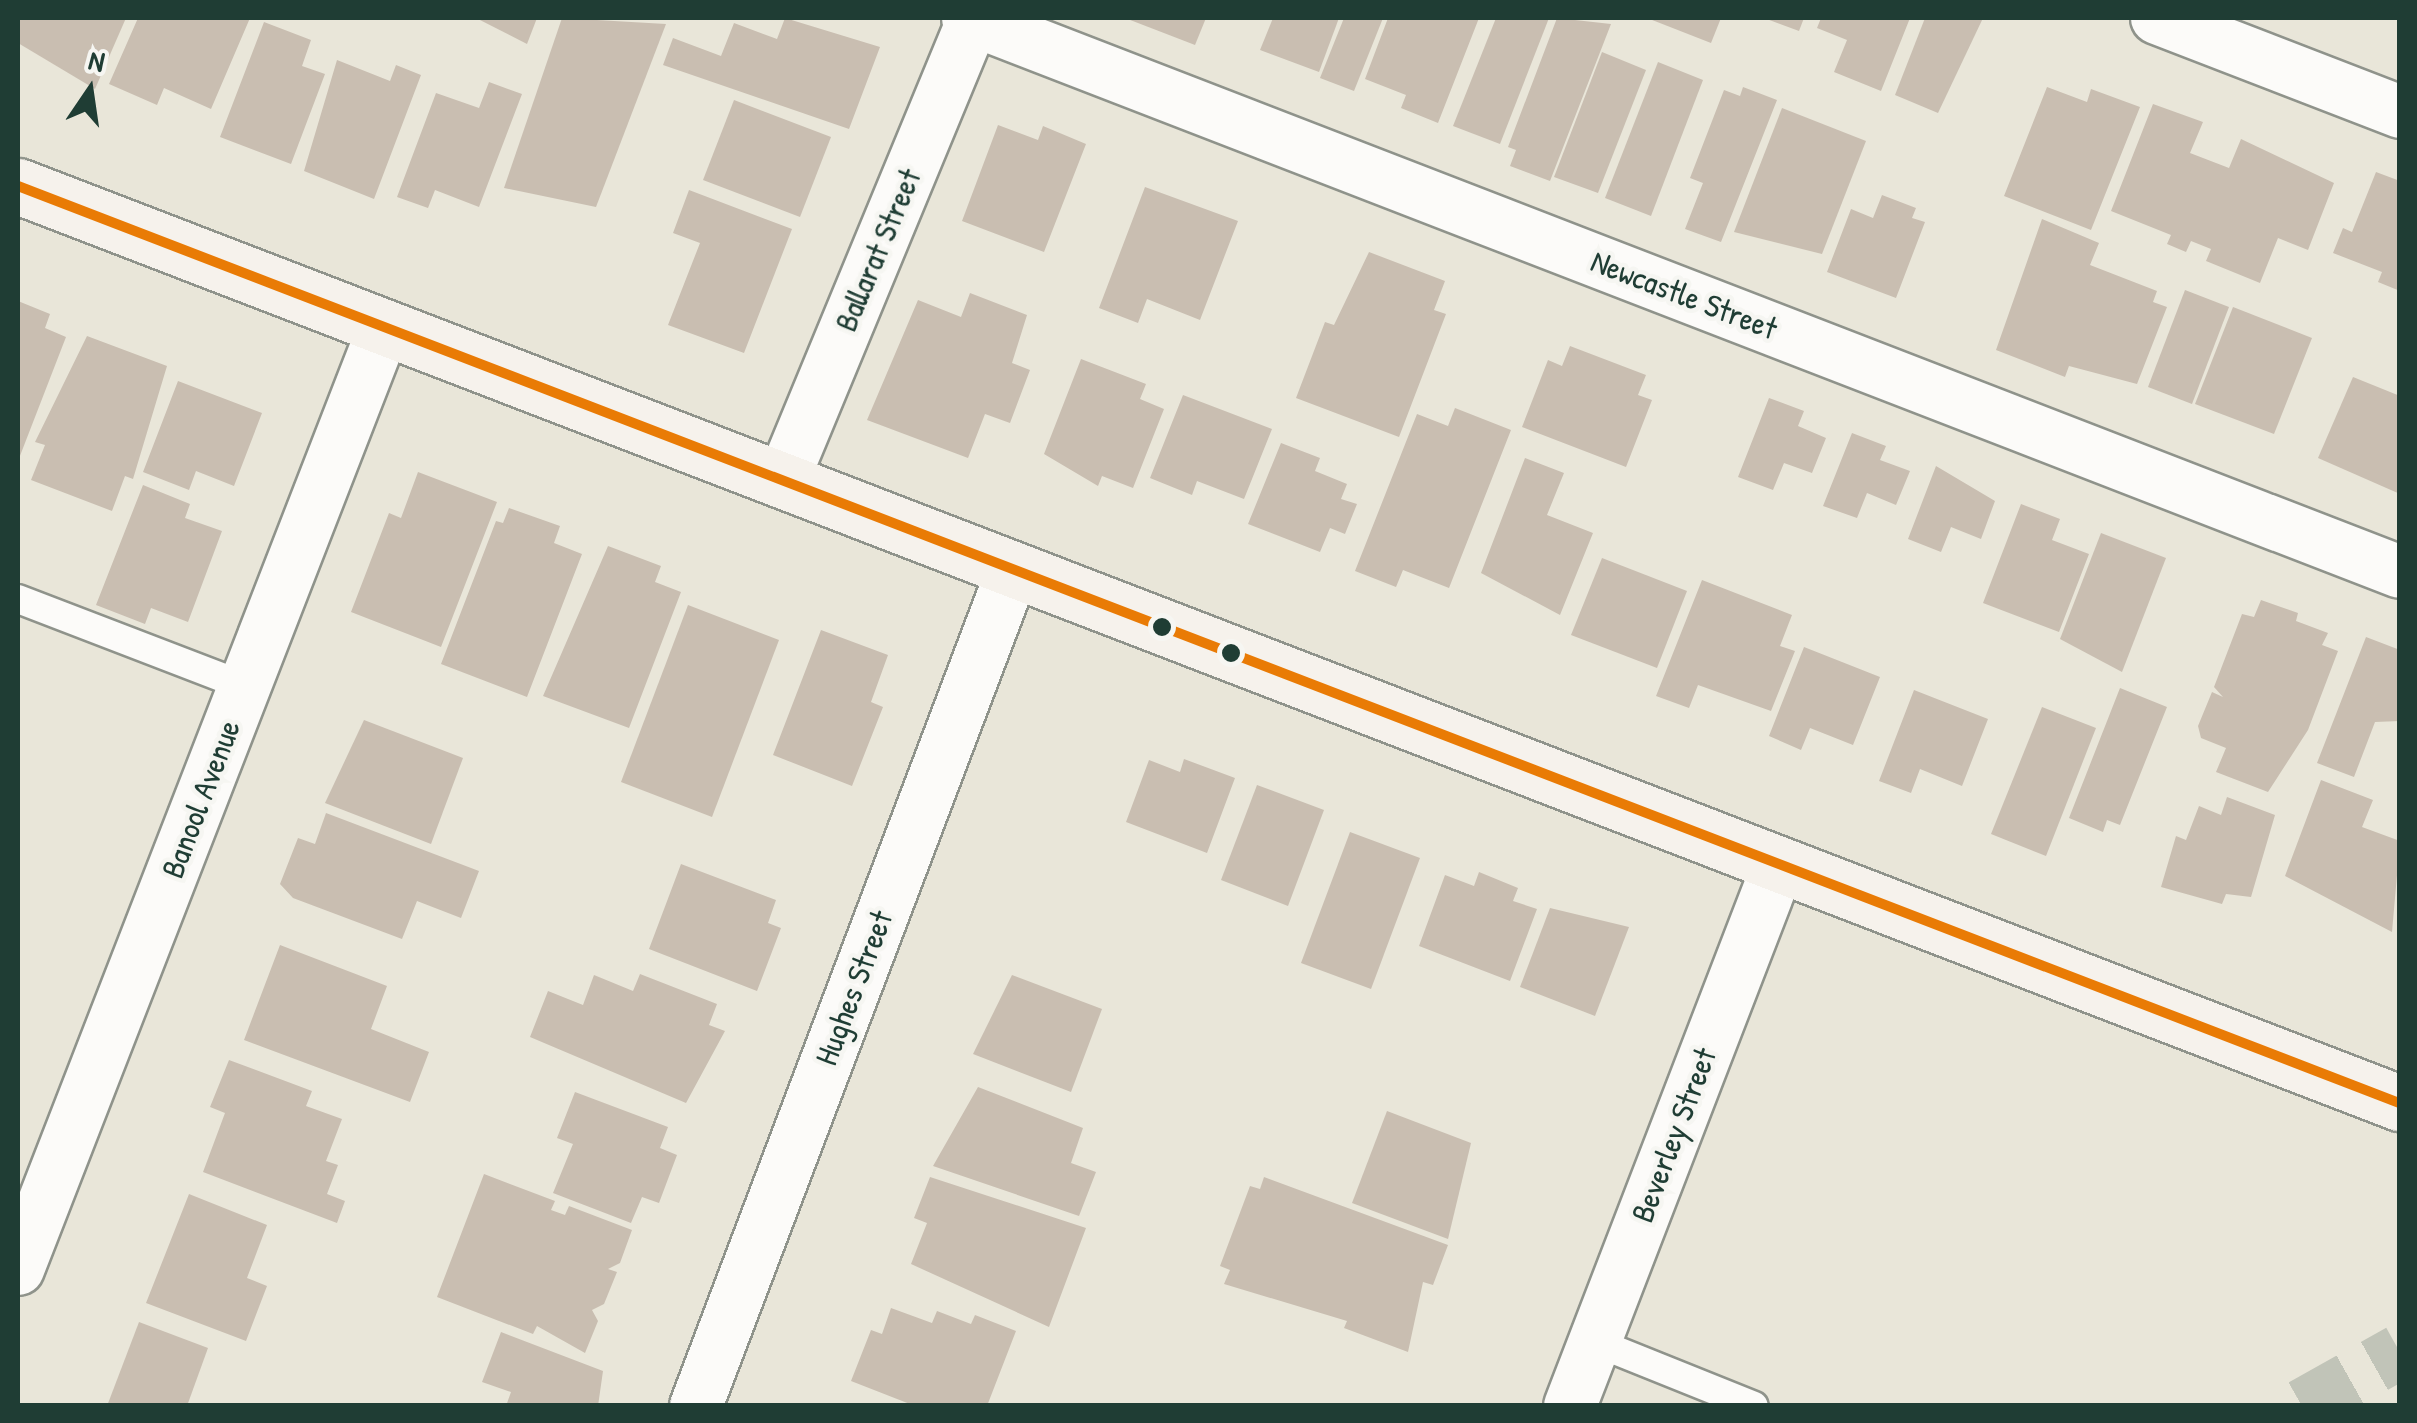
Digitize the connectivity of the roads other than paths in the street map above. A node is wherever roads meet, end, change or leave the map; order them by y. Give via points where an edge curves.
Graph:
1 (972, 18) edge
2 (2157, 18) edge
3 (2400, 112) edge
4 (18, 186) edge
5 (384, 328) junction
6 (782, 482) junction
7 (1013, 570) junction
8 (2400, 572) edge
9 (18, 599) edge
10 (245, 686) junction
11 (1779, 864) junction
12 (2400, 1104) edge
13 (18, 1269) edge
14 (1594, 1342) junction
15 (696, 1406) edge
16 (1570, 1406) edge
17 (1754, 1406) edge

1 - 6 street, Ballarat Street
1 - 8 street, Newcastle Street
2 - 3 street
4 - 5 main road
5 - 6 main road
5 - 10 street, Banool Avenue
6 - 7 main road
7 - 11 main road
7 - 15 street, Hughes Street
9 - 10 lane
10 - 13 street, Banool Avenue
11 - 12 main road
11 - 14 street, Beverley Street
14 - 16 street, Beverley Street
14 - 17 lane

